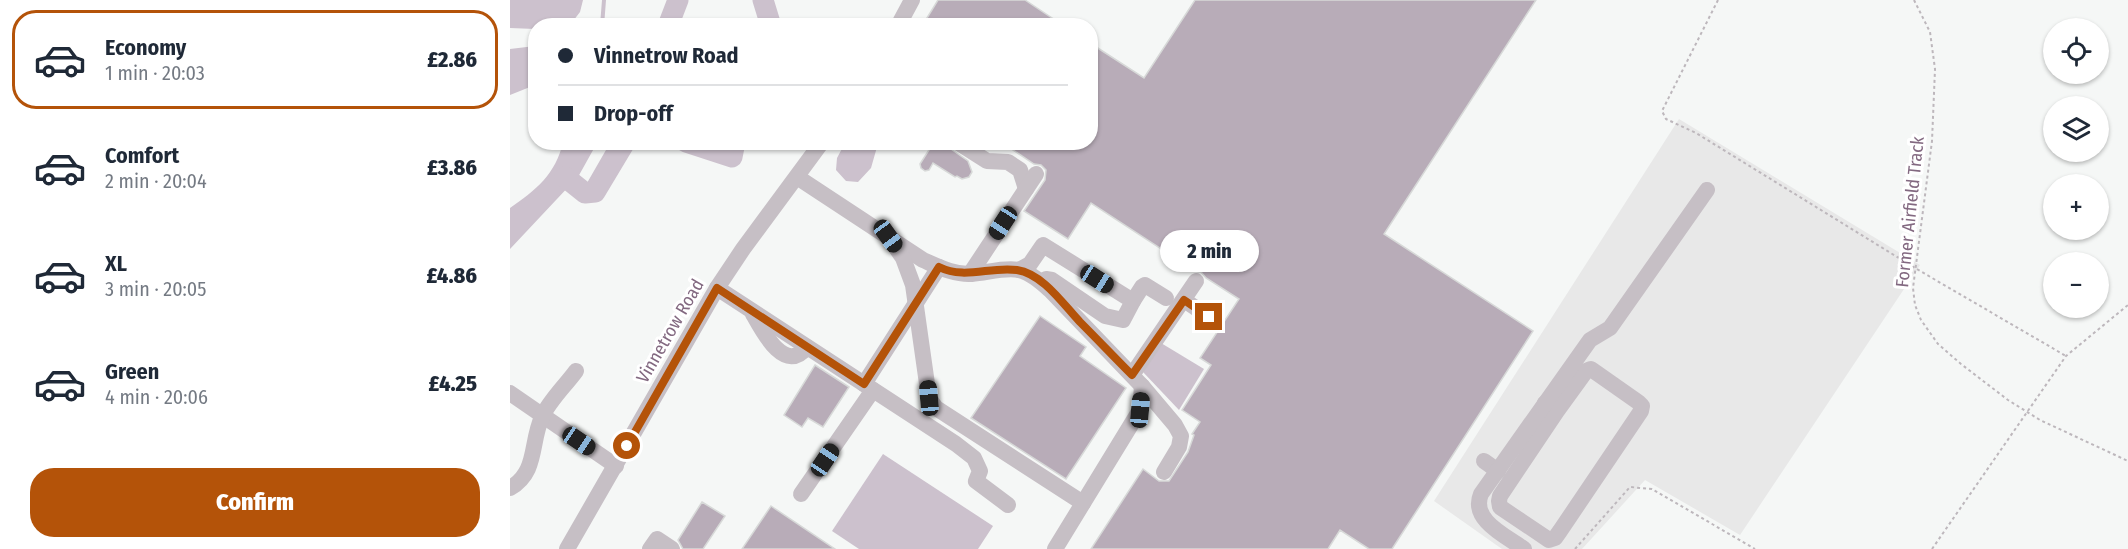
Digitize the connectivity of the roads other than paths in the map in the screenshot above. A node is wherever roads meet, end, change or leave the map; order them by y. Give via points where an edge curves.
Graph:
1 (912, 0) edge
2 (902, 18) edge
3 (816, 150) edge
4 (970, 150) edge
5 (1036, 174) dead end
6 (797, 177) junction
7 (1026, 189) junction
8 (1707, 190) dead end
9 (888, 236) junction
10 (939, 267) junction
11 (970, 274) junction
12 (1026, 274) junction
13 (1196, 282) dead end
14 (717, 288) junction
15 (1166, 297) dead end
16 (1184, 300) junction
17 (916, 301) junction
18 (1133, 301) junction
19 (1209, 317) dead end
20 (576, 371) dead end
21 (1137, 381) junction
22 (868, 387) junction
23 (510, 393) edge
24 (1551, 407) junction
25 (542, 416) junction
26 (1519, 454) junction
27 (616, 466) junction
28 (1164, 472) dead end
29 (510, 488) edge
30 (801, 494) dead end
31 (1083, 503) junction
32 (1008, 505) dead end
33 (567, 549) edge
34 (650, 549) edge
35 (672, 549) edge
36 (1055, 549) edge
37 (1524, 549) edge

1 - 2 street
3 - 6 street, Vinnetrow Road
4 - 7 street via 987,161 1008,162 1020,170
5 - 7 street
6 - 9 street
6 - 14 street, Vinnetrow Road
7 - 11 street
8 - 24 street via 1610,328 1590,340
9 - 10 street
9 - 17 street via 903,258
10 - 11 street
10 - 17 street
11 - 12 street via 1004,270
12 - 18 street via 1052,280 1114,318 1123,320
12 - 18 street via 1043,245
12 - 21 street via 1050,290
13 - 16 street
14 - 22 street via 751,311 774,347 783,354 801,355 807,347
14 - 27 street, Vinnetrow Road
15 - 18 street via 1145,285
16 - 19 street
16 - 21 street
17 - 22 street
17 - 31 street via 929,398 936,408
20 - 25 street
21 - 28 street via 1181,436
21 - 31 street via 1140,410
22 - 30 street
22 - 32 street via 974,458 980,471 976,481
23 - 25 street
24 - 26 street
24 - 26 street via 1592,369 1642,406 1552,540 1500,507 1500,496
25 - 27 street
25 - 29 street via 528,468 520,482
26 - 37 street via 1491,466 1479,503 1485,520
27 - 33 street, Vinnetrow Road
31 - 36 street
34 - 35 street via 657,539

